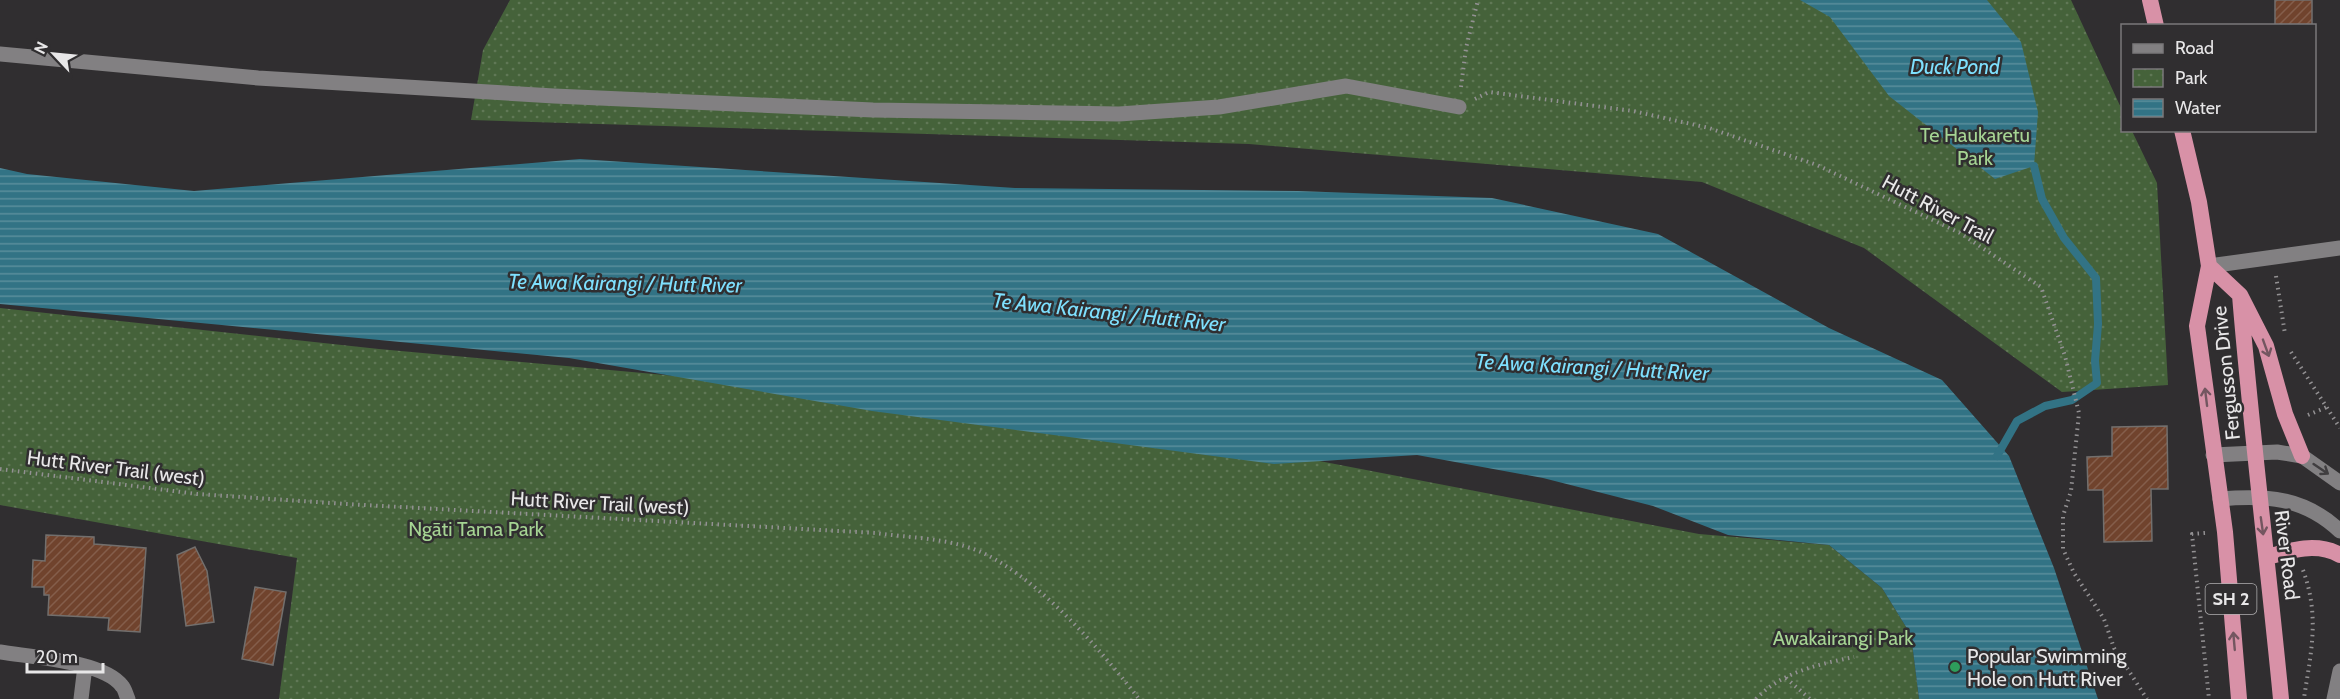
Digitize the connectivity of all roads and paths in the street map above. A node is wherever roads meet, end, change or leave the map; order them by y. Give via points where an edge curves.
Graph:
1 (1478, 0) edge
2 (2150, 0) edge
3 (2156, 24) edge
4 (0, 54) edge
5 (1459, 107) junction
6 (2182, 132) edge
7 (2340, 248) edge
8 (2273, 257) junction
9 (2209, 266) junction
10 (2240, 295) junction
11 (2340, 428) edge
12 (2256, 452) junction
13 (2213, 454) junction
14 (2302, 456) junction
15 (0, 469) edge
16 (2340, 483) edge
17 (2259, 496) junction
18 (2220, 499) junction
19 (2340, 531) edge
20 (2192, 534) dead end
21 (2340, 555) edge
22 (2268, 557) junction
23 (0, 652) edge
24 (1854, 657) dead end
25 (85, 666) junction
26 (2340, 671) edge
27 (1786, 678) junction
28 (81, 699) edge
29 (128, 699) edge
30 (1139, 699) edge
31 (1756, 699) edge
32 (1810, 699) edge
33 (2147, 699) edge
34 (2208, 699) edge
35 (2239, 699) edge
36 (2281, 699) edge
37 (2334, 699) edge

1 - 5 path via 1466,48
2 - 3 highway
4 - 5 street via 258,78 873,110 1119,114 1219,107 1346,86
5 - 33 path, Hutt River Trail via 1489,92 1634,111 1709,128 1817,165 1960,232 2041,287 2072,378 2079,413 2071,491 2063,516 2063,549 2104,619 2115,648
6 - 9 highway, Fergusson Drive / SH 2
7 - 8 street
8 - 9 street
8 - 11 path via 2286,344
9 - 10 highway, Fergusson Drive
13 -> 9 highway, Fergusson Drive / SH 2 via 2197,326
10 - 12 highway, Fergusson Drive / SH 2
10 -> 14 highway via 2266,346 2285,414
12 - 13 street, Fergusson Drive
12 - 14 street, Fergusson Drive
12 - 17 highway, River Road / SH 2
13 - 18 highway, Fergusson Drive / SH 2
14 -> 16 street
15 - 30 path, Hutt River Trail (west) via 208,494 876,533 942,542 982,553 1052,601
17 - 18 street
17 - 19 street via 2282,499 2325,519
17 -> 22 highway, River Road / SH 2
35 -> 18 highway, SH 2
20 - 34 path
21 - 22 highway via 2318,548
22 - 36 highway, River Road / SH 2
23 - 25 street
24 - 27 path via 1816,665
25 - 28 street
25 - 29 street via 122,685
26 - 37 street
27 - 31 path
27 - 32 path

